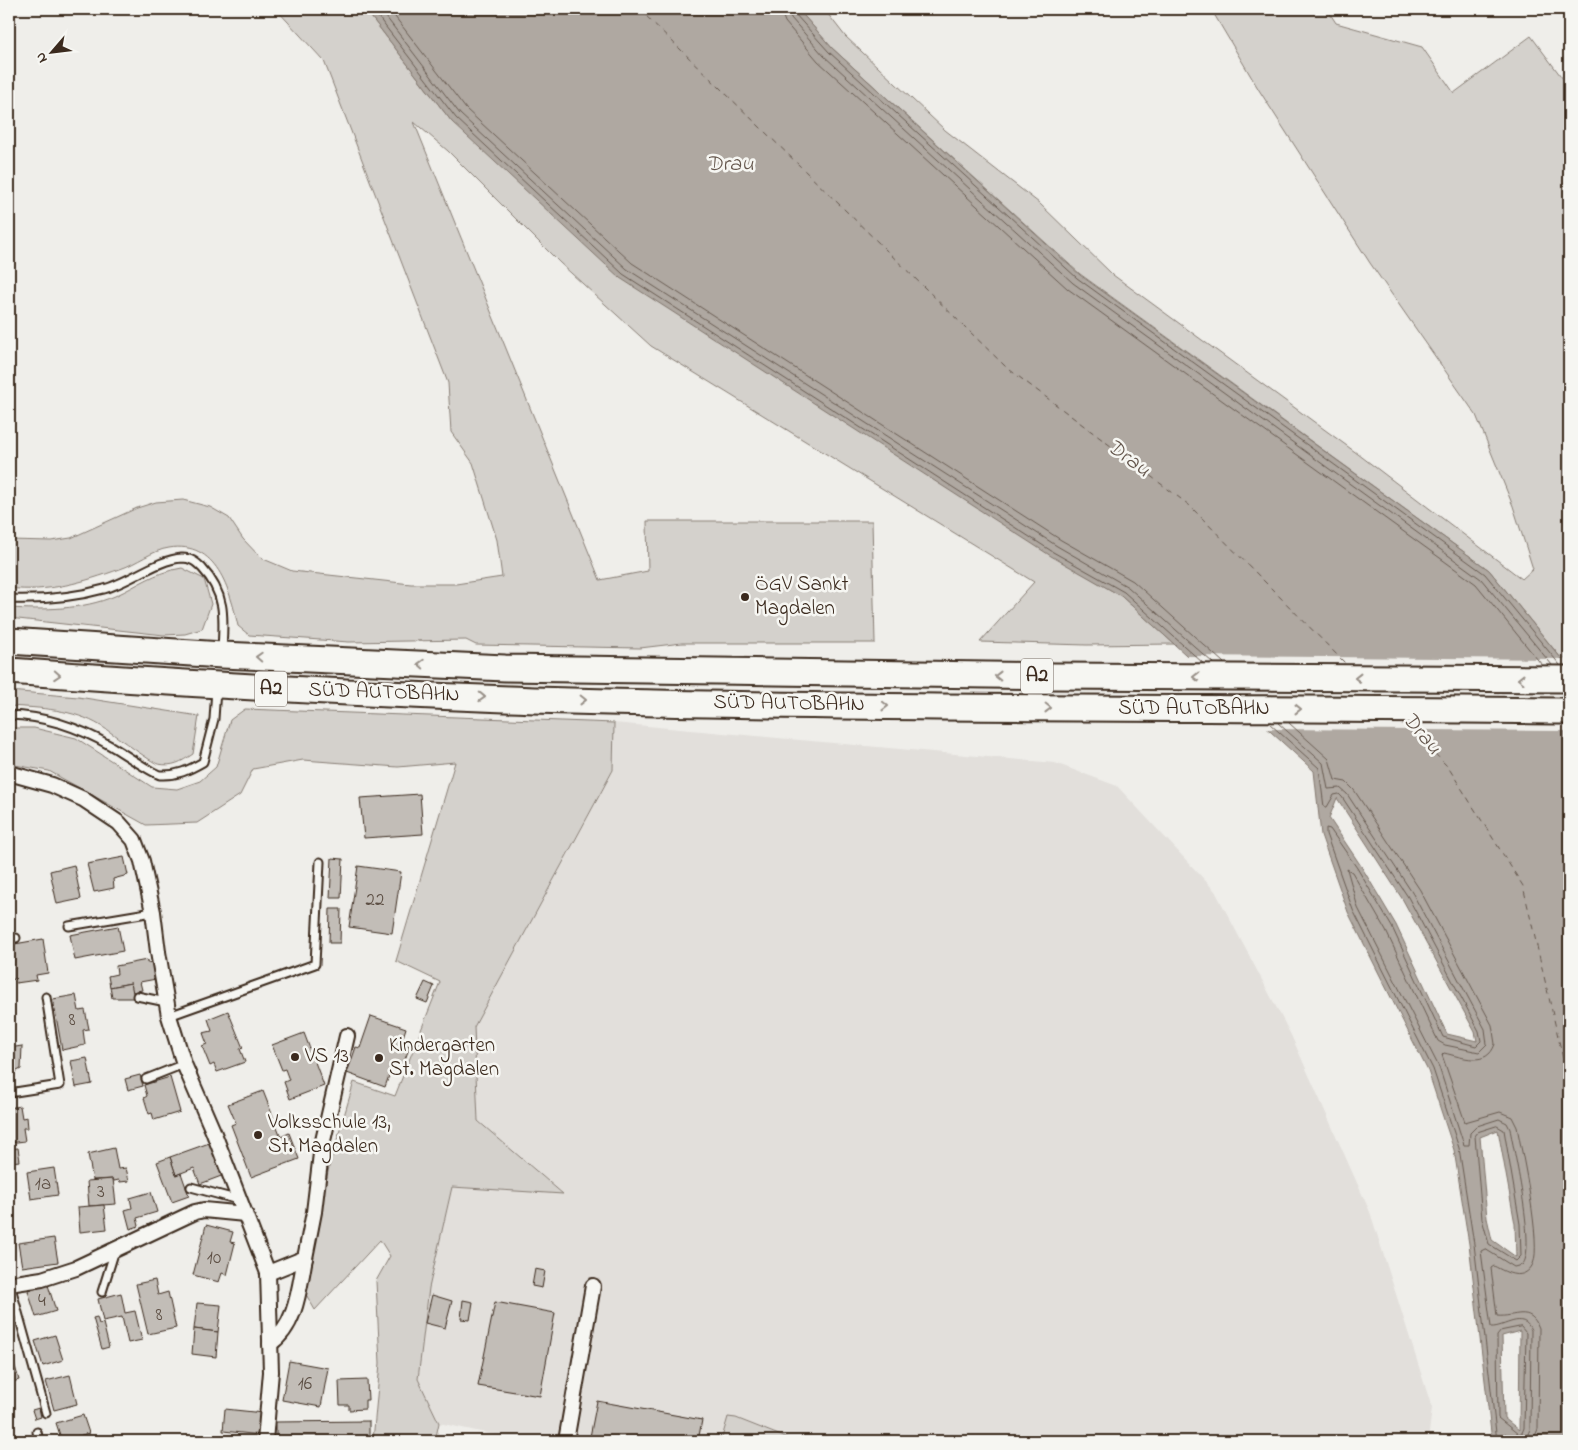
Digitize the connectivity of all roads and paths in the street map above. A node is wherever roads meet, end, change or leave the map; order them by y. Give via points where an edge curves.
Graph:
1 (9, 599) edge
2 (9, 641) edge
3 (222, 655) junction
4 (9, 671) edge
5 (1569, 679) edge
6 (216, 686) junction
7 (1569, 711) edge
8 (9, 715) edge
9 (9, 773) edge
10 (320, 862) dead end
11 (154, 912) junction
12 (69, 926) dead end
13 (137, 996) dead end
14 (46, 997) dead end
15 (168, 1009) junction
16 (347, 1036) dead end
17 (184, 1064) junction
18 (146, 1079) dead end
19 (9, 1092) edge
20 (191, 1187) dead end
21 (239, 1200) junction
22 (245, 1214) junction
23 (115, 1250) junction
24 (305, 1258) junction
25 (268, 1273) junction
26 (10, 1284) edge
27 (593, 1286) dead end
28 (102, 1292) dead end
29 (270, 1344) junction
30 (46, 1414) dead end
31 (36, 1432) dead end
32 (39, 1441) edge
33 (265, 1441) edge
34 (566, 1441) edge

1 - 3 lane via 42,600 106,589 155,566 182,558 195,561 212,578 223,602
2 - 3 highway, SÜD AUTOBAHN / A2
5 -> 3 highway, SÜD AUTOBAHN / A2 via 505,668
4 -> 6 highway, SÜD AUTOBAHN / A2
6 -> 7 highway, SÜD AUTOBAHN / A2 via 534,700 1048,709
6 - 8 lane via 214,719 203,762 181,774 158,775 109,744 68,726
9 - 11 street via 83,799 120,823 134,840
10 - 15 lane via 315,964
11 - 12 lane
11 - 15 street
13 - 15 lane
14 - 19 lane via 60,1085
15 - 17 street
16 - 24 street via 322,1145
17 - 18 lane
17 - 21 street
20 - 21 lane
21 - 22 street
22 - 23 street via 200,1210
22 - 25 street
23 - 26 street via 42,1280
23 - 28 lane
24 - 25 street
24 - 29 street via 287,1327
25 - 29 street
26 - 30 lane
27 - 34 street
29 - 33 street
31 - 32 lane

